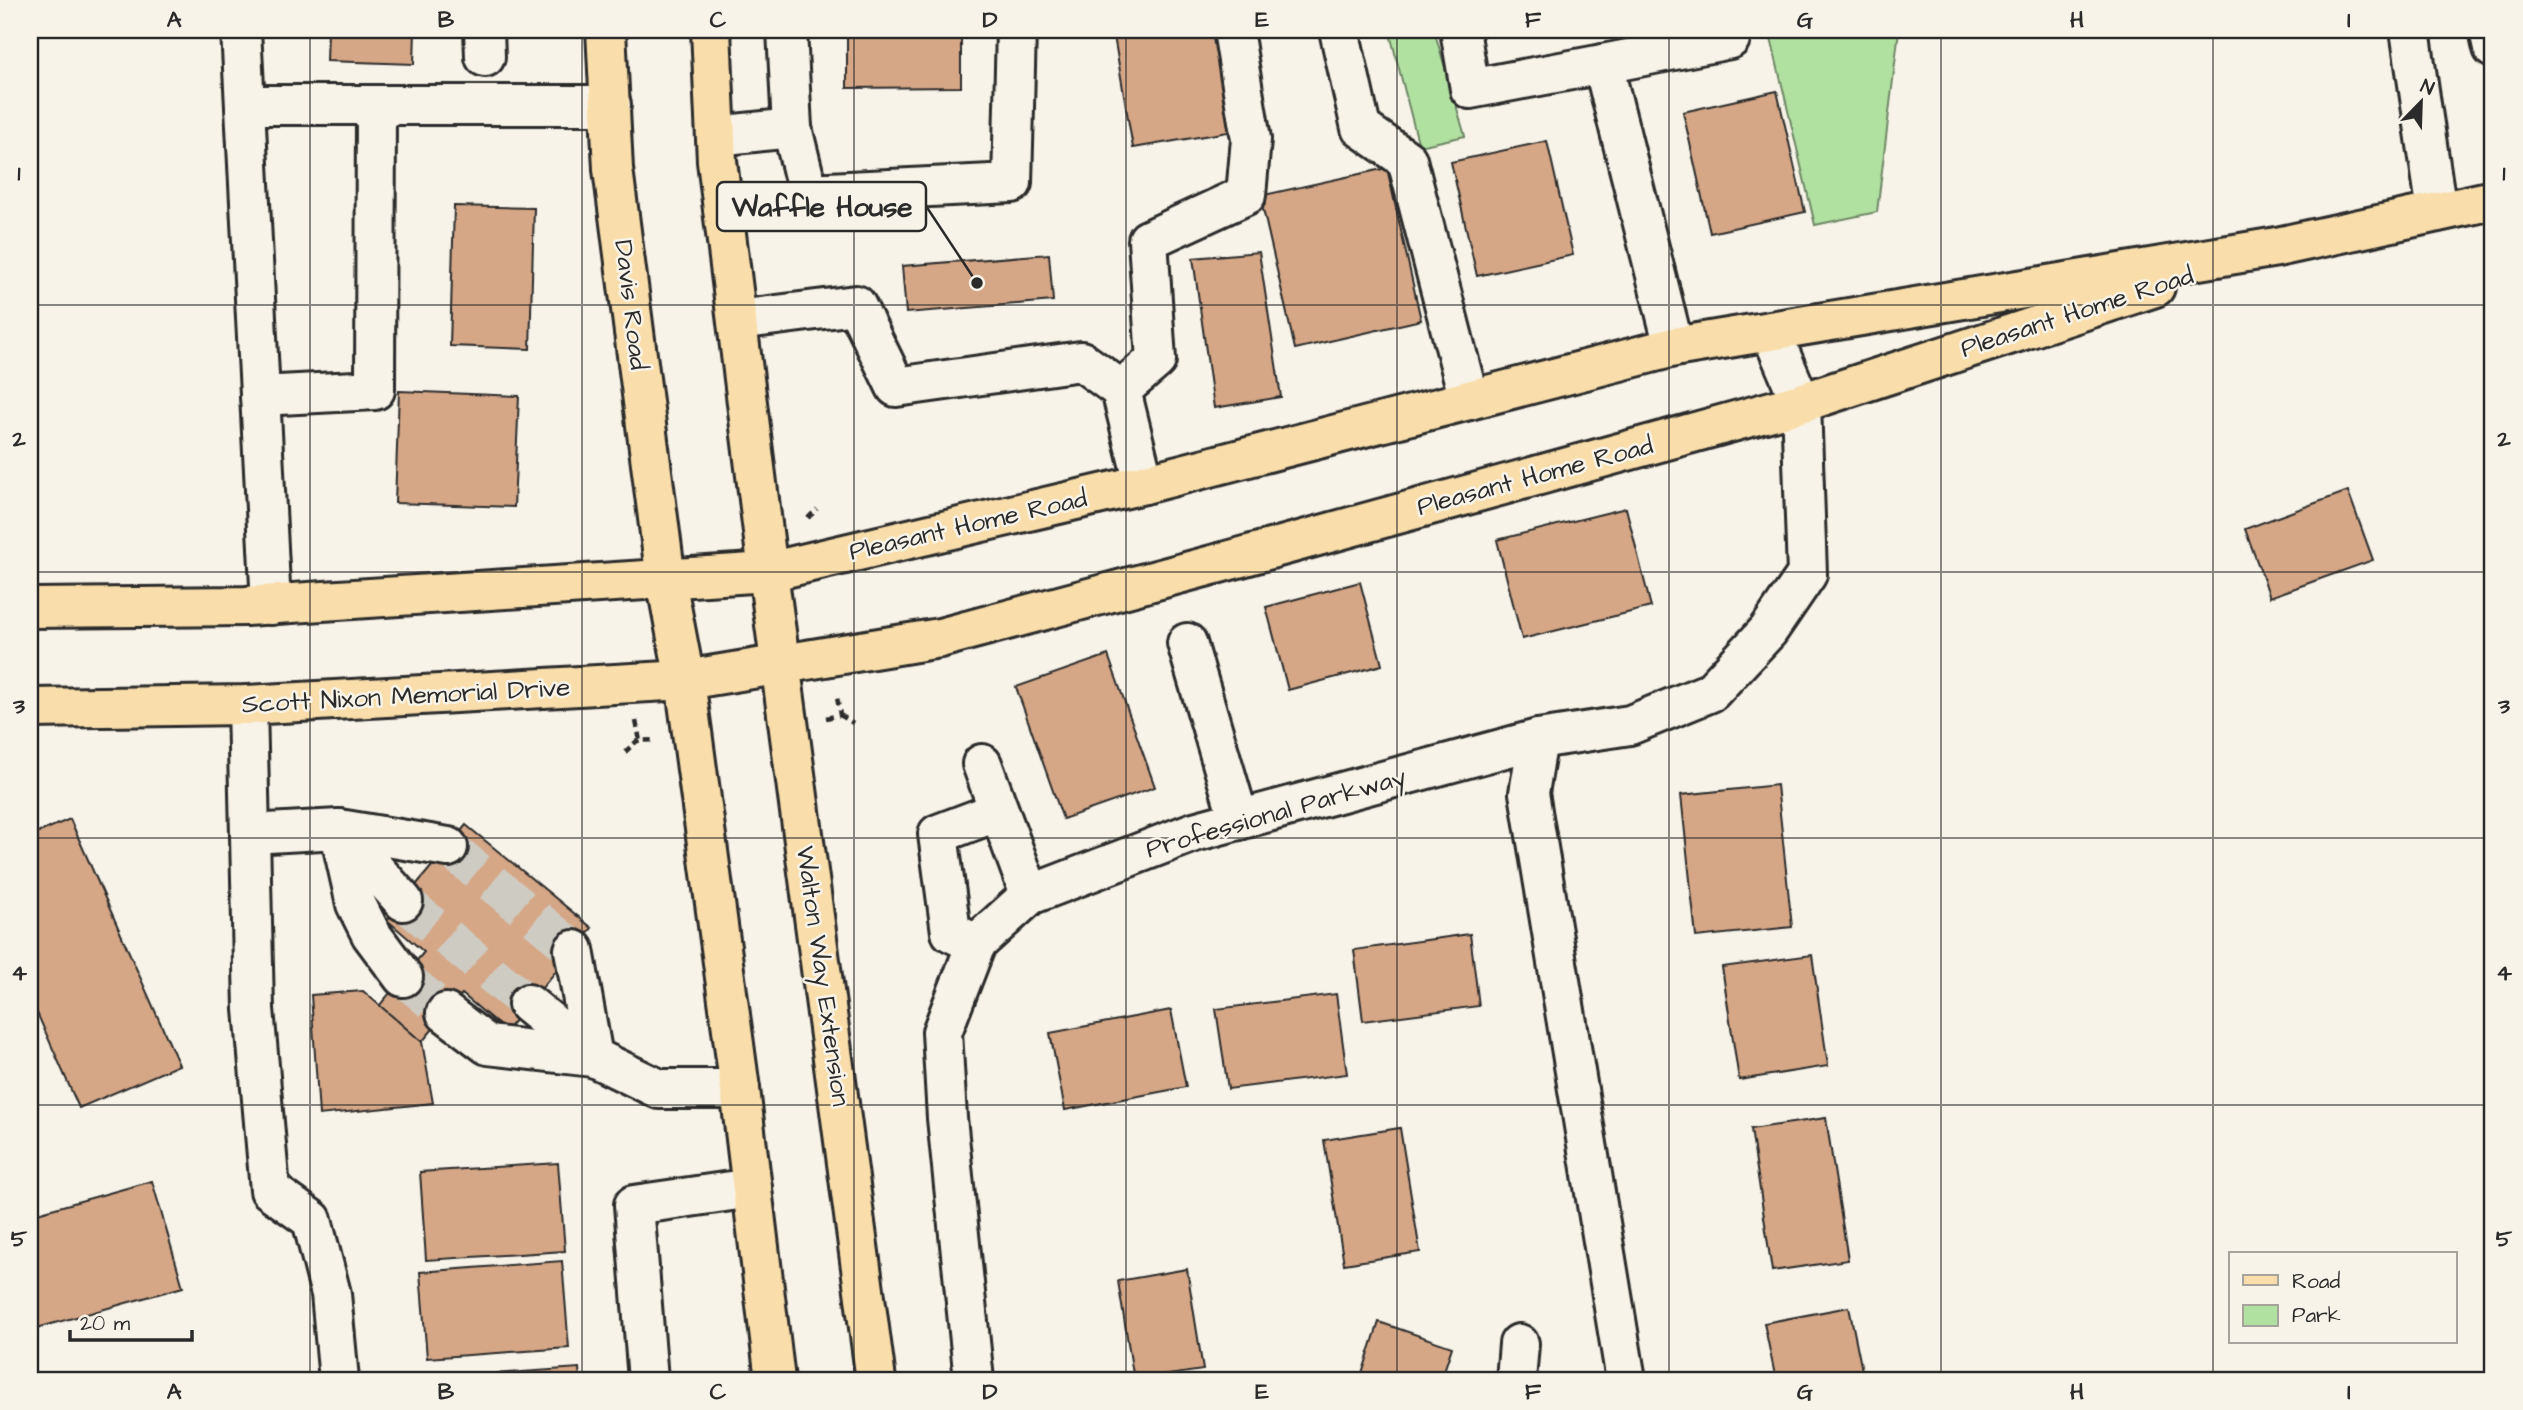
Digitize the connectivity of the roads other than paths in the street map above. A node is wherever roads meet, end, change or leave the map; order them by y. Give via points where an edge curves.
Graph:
1 (241, 30) edge
2 (606, 30) edge
3 (711, 30) edge
4 (787, 30) edge
5 (1016, 30) edge
6 (1233, 30) edge
7 (1339, 30) edge
8 (1460, 30) edge
9 (1728, 30) edge
10 (2410, 30) edge
11 (2489, 30) edge
12 (2493, 48) edge
13 (1604, 64) junction
14 (244, 105) junction
15 (376, 105) junction
16 (611, 105) junction
17 (792, 128) junction
18 (716, 136) junction
19 (2493, 200) edge
20 (2437, 212) junction
21 (2277, 247) junction
22 (737, 320) junction
23 (1771, 332) junction
24 (1674, 347) junction
25 (1122, 390) junction
26 (260, 396) junction
27 (1469, 400) junction
28 (1801, 403) junction
29 (1144, 484) junction
30 (768, 572) junction
31 (666, 580) junction
32 (271, 605) junction
33 (30, 608) edge
34 (1187, 643) dead end
35 (781, 663) junction
36 (685, 680) junction
37 (247, 705) junction
38 (30, 708) edge
39 (1538, 739) junction
40 (982, 764) dead end
41 (999, 811) junction
42 (1239, 820) junction
43 (339, 829) junction
44 (250, 834) junction
45 (448, 847) tunnel mouth
46 (1030, 895) junction
47 (403, 901) tunnel mouth
48 (976, 944) junction
49 (574, 950) tunnel mouth
50 (403, 978) tunnel mouth
51 (528, 1004) tunnel mouth
52 (446, 1013) tunnel mouth
53 (593, 1057) junction
54 (740, 1089) junction
55 (752, 1188) junction
56 (339, 1380) edge
57 (648, 1380) edge
58 (775, 1380) edge
59 (876, 1380) edge
60 (974, 1380) edge
61 (1626, 1380) edge

1 - 14 street
2 - 16 main road, Davis Road
3 - 18 main road
4 - 17 street
5 - 17 street via 1012,183 808,193
6 - 25 street via 1251,139 1246,195 1149,240 1156,360
7 - 27 street via 1361,128 1407,160
8 - 13 street via 1470,89
9 - 13 street via 1730,39
10 - 20 street
11 - 12 street
13 - 24 street
14 - 15 street
14 - 26 street
15 - 16 street
15 - 26 street via 375,390
16 - 31 main road, Davis Road via 614,169
17 - 18 street
18 - 22 main road
19 - 20 main road, Pleasant Home Road
20 - 21 main road, Pleasant Home Road
21 - 23 main road, Pleasant Home Road
21 - 28 main road, Pleasant Home Road
22 - 25 street via 856,305 896,387 1081,361
22 - 30 main road
23 - 24 main road, Pleasant Home Road
23 - 28 street, Professional Parkway
24 - 27 main road, Pleasant Home Road
25 - 29 street
26 - 32 street
27 - 29 main road, Pleasant Home Road
28 - 35 main road, Pleasant Home Road via 940,638
28 - 39 street, Professional Parkway via 1807,574 1768,631 1711,692 1630,725
29 - 30 main road, Pleasant Home Road
30 - 31 main road
30 - 35 main road, Walton Way Extension
31 - 32 main road
31 - 36 main road
32 - 33 main road
34 - 42 street
35 - 36 main road, Scott Nixon Memorial Drive
35 - 59 main road, Walton Way Extension
36 - 37 main road, Scott Nixon Memorial Drive
36 - 54 main road
37 - 38 main road, Scott Nixon Memorial Drive
37 - 44 street
39 - 42 street, Professional Parkway
39 - 61 street via 1528,793
40 - 41 street
41 - 46 street
41 - 48 street via 938,834 951,932
42 - 46 street, Professional Parkway via 1194,832
43 - 44 street
43 - 45 street
43 - 47 street
43 - 50 street via 356,904
44 - 56 street via 254,1009 270,1190 312,1220 331,1294
46 - 48 street, Professional Parkway
48 - 60 street, Professional Parkway via 942,1032
49 - 53 street
51 - 53 street
52 - 53 street via 488,1045
53 - 54 street via 659,1089
54 - 55 main road
55 - 57 street via 634,1205
55 - 58 main road

